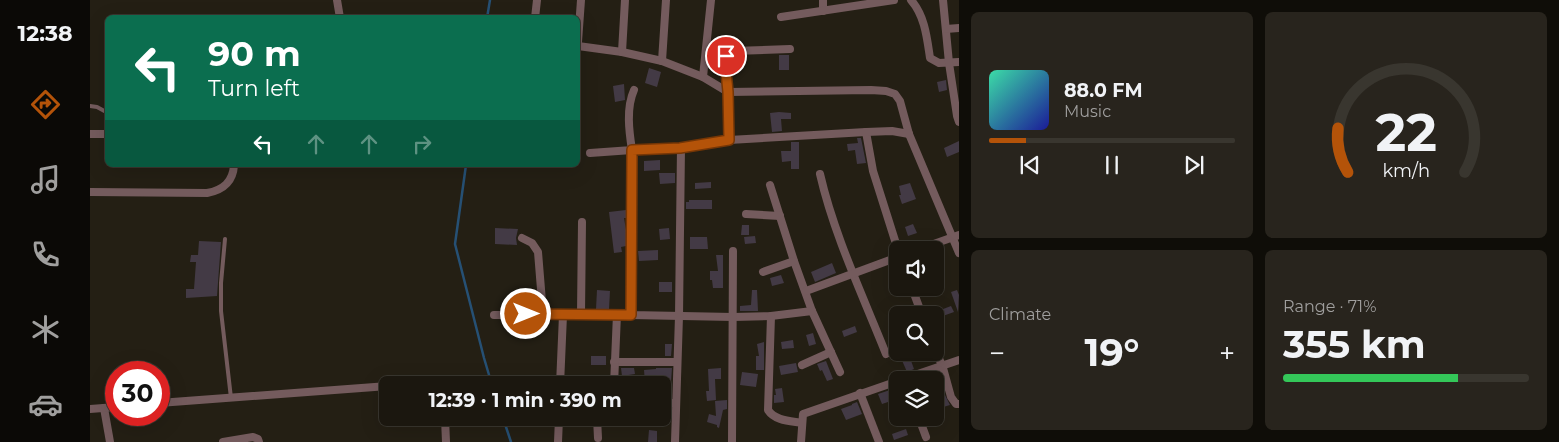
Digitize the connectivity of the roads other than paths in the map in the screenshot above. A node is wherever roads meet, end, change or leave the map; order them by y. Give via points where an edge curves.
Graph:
1 (337, 0) edge
2 (536, 0) edge
3 (581, 0) edge
4 (625, 0) edge
5 (666, 0) edge
6 (711, 0) edge
7 (823, 0) edge
8 (894, 0) edge
9 (911, 0) edge
10 (943, 0) edge
11 (867, 2) edge
12 (823, 10) junction
13 (340, 15) edge
14 (535, 15) edge
15 (580, 15) edge
16 (780, 16) dead end
17 (959, 28) edge
18 (946, 29) junction
19 (580, 44) edge
20 (790, 50) dead end
21 (622, 52) junction
22 (662, 62) junction
23 (959, 62) edge
24 (949, 63) junction
25 (703, 77) junction
26 (634, 90) dead end
27 (728, 92) junction
28 (90, 106) edge
29 (105, 111) edge
30 (959, 122) edge
31 (866, 132) junction
32 (90, 134) edge
33 (105, 134) edge
34 (909, 134) junction
35 (729, 140) junction
36 (680, 148) junction
37 (632, 150) junction
38 (590, 152) dead end
39 (234, 167) edge
40 (820, 174) dead end
41 (770, 185) dead end
42 (90, 192) edge
43 (746, 214) dead end
44 (780, 216) junction
45 (582, 222) dead end
46 (956, 236) edge
47 (522, 238) dead end
48 (224, 239) dead end
49 (895, 241) edge
50 (942, 241) edge
51 (733, 251) dead end
52 (959, 253) edge
53 (889, 260) edge
54 (794, 261) junction
55 (763, 272) dead end
56 (854, 274) junction
57 (806, 291) junction
58 (812, 311) junction
59 (543, 314) junction
60 (581, 314) junction
61 (617, 314) junction
62 (494, 315) dead end
63 (562, 315) junction
64 (631, 315) junction
65 (679, 316) junction
66 (771, 316) junction
67 (733, 317) junction
68 (831, 352) junction
69 (886, 354) dead end
70 (959, 360) edge
71 (939, 361) edge
72 (614, 362) junction
73 (676, 362) junction
74 (802, 366) dead end
75 (941, 366) junction
76 (927, 371) edge
77 (840, 372) dead end
78 (560, 376) edge
79 (614, 376) edge
80 (889, 384) edge
81 (379, 387) edge
82 (860, 393) junction
83 (231, 398) junction
84 (170, 402) edge
85 (671, 403) edge
86 (676, 403) junction
87 (959, 404) edge
88 (104, 408) joint
89 (90, 409) edge
90 (802, 423) junction
91 (445, 426) edge
92 (559, 426) edge
93 (597, 426) edge
94 (922, 426) edge
95 (926, 437) dead end
96 (598, 438) dead end
97 (110, 442) edge
98 (223, 442) edge
99 (259, 442) edge
100 (446, 442) edge
101 (558, 442) edge
102 (675, 442) edge
103 (732, 442) edge
104 (801, 442) edge
105 (879, 442) edge

1 - 13 street
2 - 14 street
3 - 15 street
4 - 21 street
5 - 22 street
6 - 25 street
7 - 12 street
8 - 11 street
9 - 24 street via 922,19 930,58 939,63
10 - 18 street
11 - 12 street
12 - 16 street
17 - 18 street
18 - 24 street
19 - 21 street
20 - 27 street via 729,53 725,61
21 - 22 street
22 - 25 street
23 - 24 street
24 - 30 street
25 - 27 street
26 - 37 street via 630,121
27 - 34 street via 886,91 900,101
27 - 35 street
28 - 29 lane
31 - 34 street
31 - 35 street
31 - 49 street via 873,171
32 - 33 street
34 - 46 street
35 - 36 street
36 - 37 street
36 - 65 street
37 - 38 street
37 - 64 street
39 - 42 street via 228,183 207,194
40 - 56 street
41 - 44 street
43 - 44 street
44 - 54 street
45 - 60 street
46 - 50 street
46 - 52 street
47 - 59 street via 532,243 538,252
48 - 83 lane via 221,311
51 - 67 street
53 - 56 street
54 - 55 street
54 - 57 street
56 - 57 street
56 - 69 street
57 - 58 street
58 - 66 street
58 - 68 street
59 - 62 street
59 - 63 street
60 - 61 street
60 - 63 street
61 - 64 street
61 - 72 street
63 - 78 street
64 - 65 street
65 - 67 street
65 - 73 street
66 - 67 street
66 - 90 street via 768,410 776,418
67 - 103 street
68 - 74 street
68 - 77 street
70 - 75 street
71 - 75 street
72 - 73 street
72 - 79 street
73 - 86 street
75 - 76 street
75 - 87 street via 951,397
80 - 82 street
81 - 83 street
82 - 90 street via 803,414
82 - 105 street
83 - 84 street
85 - 86 street
86 - 102 street
88 - 89 street
88 - 97 street
90 - 104 street
91 - 100 street
92 - 101 street
93 - 96 street
94 - 95 street
98 - 99 street via 254,437

